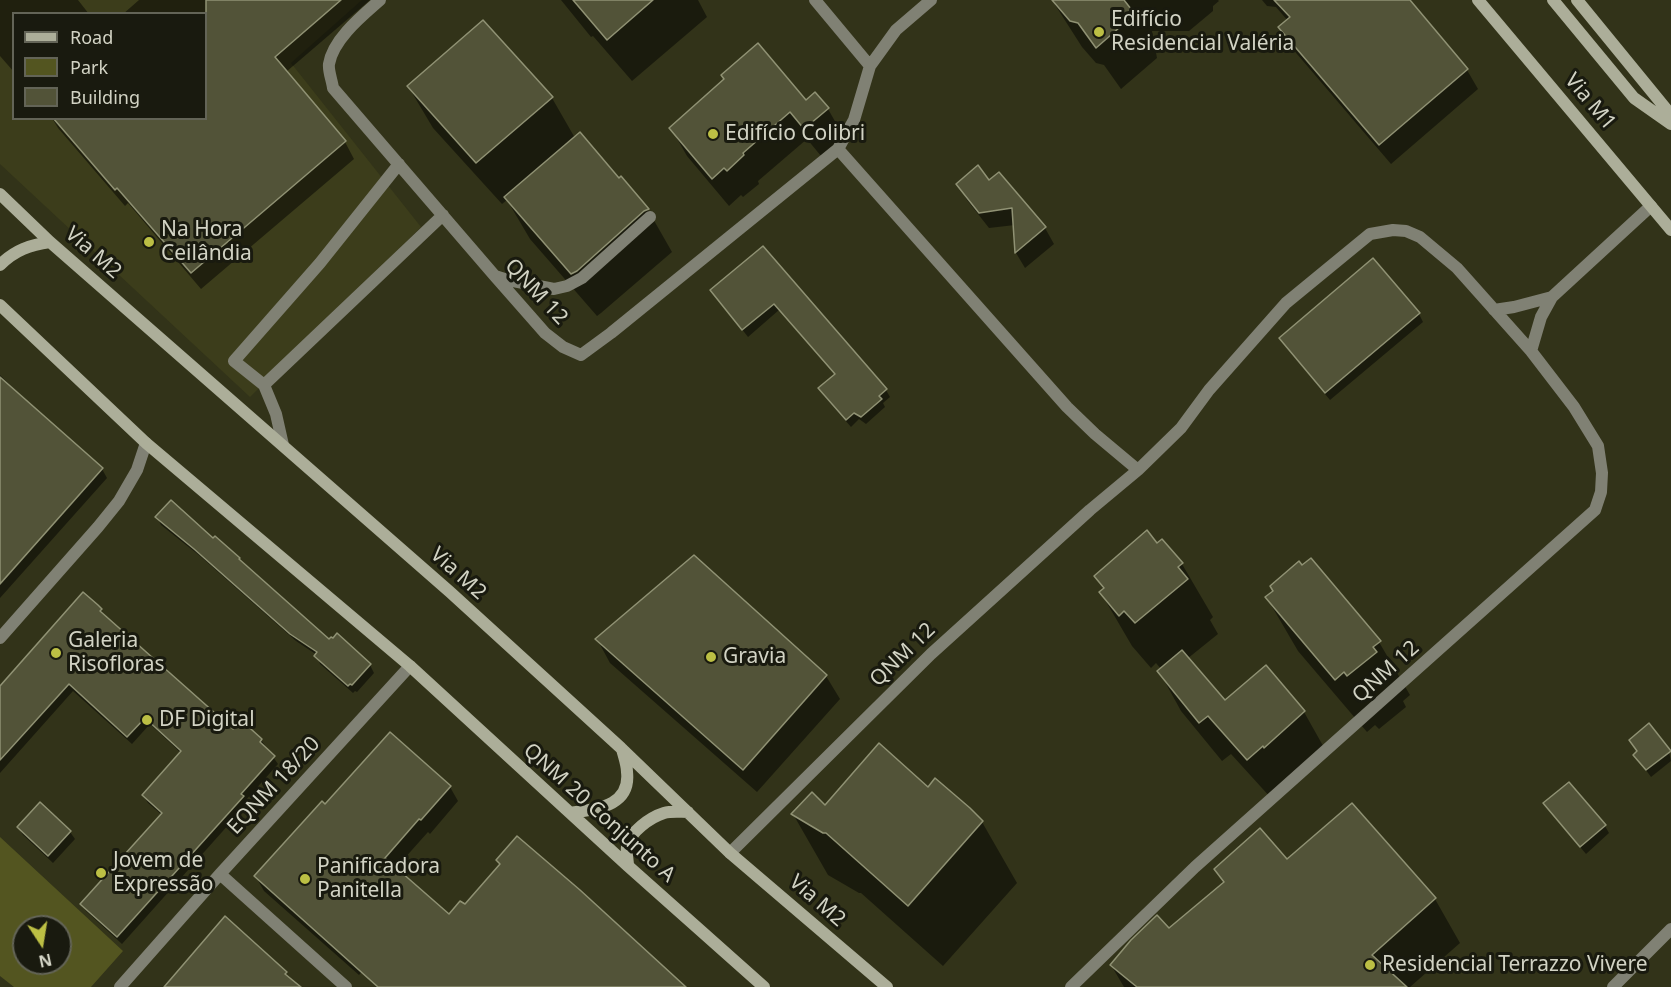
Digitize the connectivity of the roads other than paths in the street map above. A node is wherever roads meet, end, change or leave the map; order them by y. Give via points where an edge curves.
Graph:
1 (380, 0) edge
2 (815, 0) edge
3 (931, 0) edge
4 (1478, 0) edge
5 (1553, 0) edge
6 (1577, 0) edge
7 (870, 66) junction
8 (1671, 115) edge
9 (1671, 124) edge
10 (838, 149) junction
11 (399, 164) junction
12 (0, 194) edge
13 (1651, 206) junction
14 (442, 215) junction
15 (650, 217) dead end
16 (1671, 230) edge
17 (50, 242) junction
18 (0, 265) edge
19 (494, 275) junction
20 (1552, 297) junction
21 (0, 305) edge
22 (1494, 310) junction
23 (1531, 351) junction
24 (264, 385) junction
25 (146, 443) junction
26 (283, 445) junction
27 (1138, 470) junction
28 (0, 638) edge
29 (410, 666) junction
30 (621, 748) junction
31 (688, 812) junction
32 (570, 813) junction
33 (730, 853) junction
34 (628, 866) junction
35 (220, 874) junction
36 (1671, 929) edge
37 (120, 987) edge
38 (346, 987) edge
39 (764, 987) edge
40 (887, 987) edge
41 (1071, 987) edge
42 (1613, 987) edge

1 - 11 street, QNM 12 via 344,35 329,65 333,87
2 - 7 street
3 - 7 street, QNM 12 via 896,30
4 - 13 main road, Via M1
5 - 9 main road via 1634,98
6 - 8 main road
7 - 10 street, QNM 12 via 854,120
10 - 19 street, QNM 12 via 581,355 545,333
10 - 27 street via 1067,406
11 - 14 street, QNM 12
11 - 24 street via 320,263 234,361
12 - 17 main road, Via M2
13 - 16 main road, Via M1
13 - 20 street
14 - 19 street, QNM 12
14 - 24 street
15 - 19 street via 582,278 567,286 554,289
17 - 18 main road via 30,245
17 - 26 main road, Via M2
20 - 22 street
20 - 23 street via 1541,317
21 - 25 main road
22 - 23 street, QNM 12
22 - 27 street, QNM 12 via 1457,268 1420,237 1393,230 1370,234 1286,303 1209,390 1181,428
23 - 41 street, QNM 12 via 1598,446 1602,473 1595,510 1195,867
24 - 26 street
25 - 28 street via 137,470 118,501
25 - 29 main road
26 - 30 main road, Via M2
27 - 33 street, QNM 12 via 931,654
29 - 32 main road, QNM 20 Conjunto A
29 - 35 street, EQNM 18/20
30 - 31 main road, Via M2
30 - 32 main road via 628,774 624,791 602,808
31 - 33 main road, Via M2
31 - 34 main road via 666,812 639,829 629,840
32 - 34 main road, QNM 20 Conjunto A
33 - 40 main road, Via M2
34 - 39 main road, QNM 20 Conjunto A
35 - 37 street, EQNM 18/20
35 - 38 street
36 - 42 street

